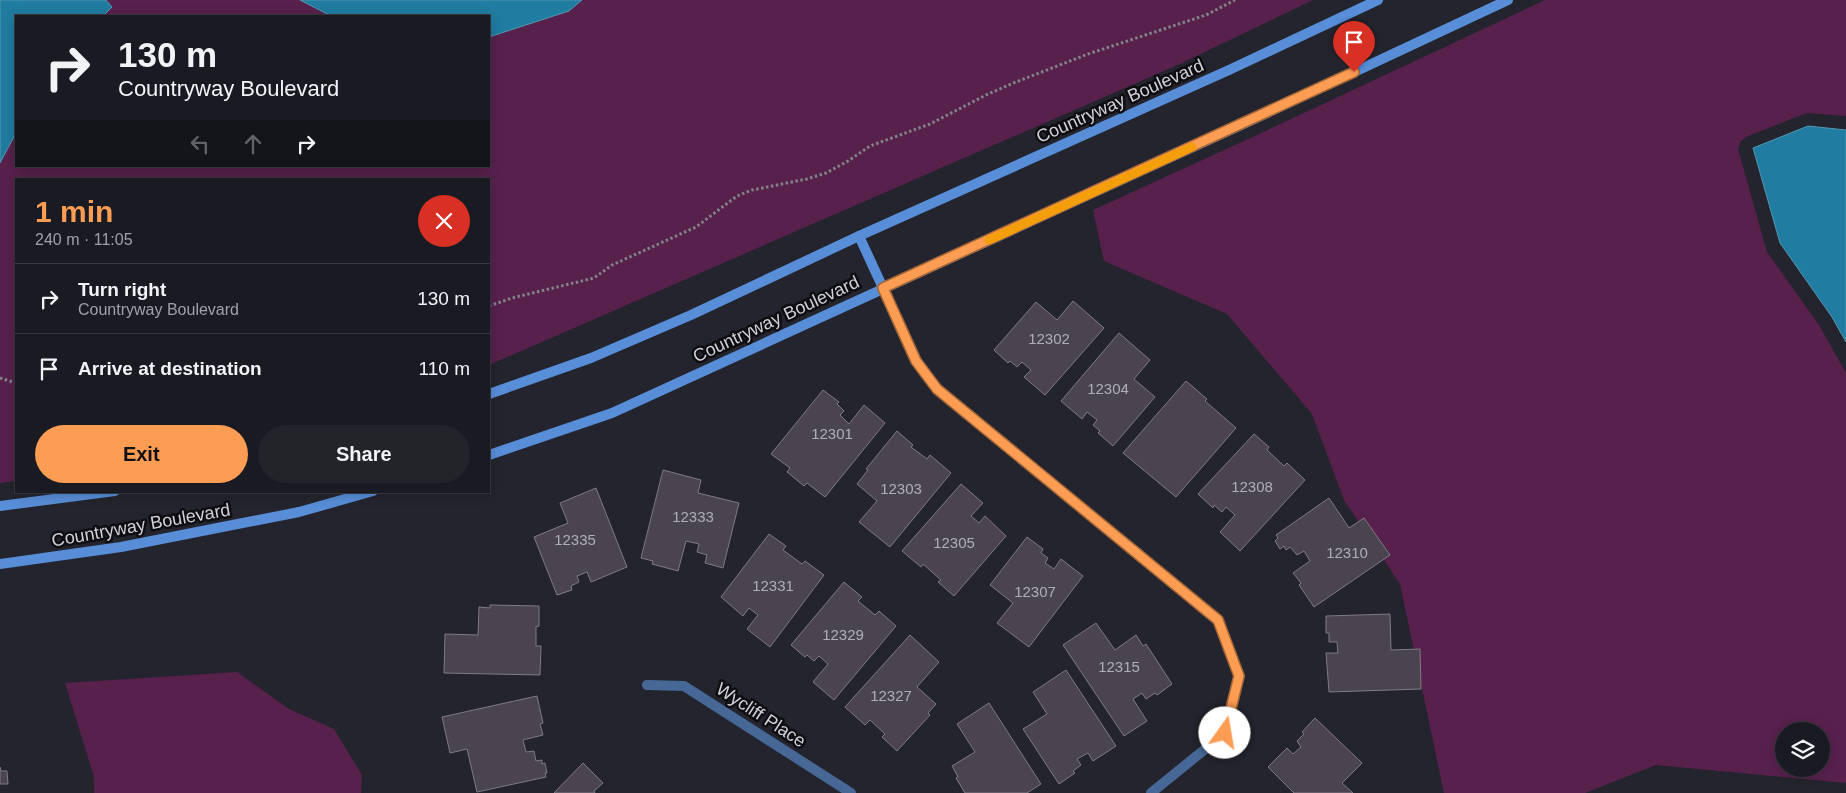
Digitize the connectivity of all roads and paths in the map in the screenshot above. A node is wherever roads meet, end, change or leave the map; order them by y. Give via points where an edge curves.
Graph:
1 (1235, 0) edge
2 (1378, 0) edge
3 (1508, 0) edge
4 (860, 236) junction
5 (883, 288) junction
6 (490, 306) edge
7 (0, 378) edge
8 (15, 383) edge
9 (490, 394) edge
10 (490, 455) edge
11 (100, 493) edge
12 (366, 493) edge
13 (0, 506) edge
14 (0, 564) edge
15 (647, 685) dead end
16 (852, 793) edge
17 (1152, 793) edge

1 - 6 path via 1206,15 1016,82 930,124 870,146 826,173 737,196 696,227 612,265 594,278
2 - 4 street, Countryway Boulevard
3 - 5 street, Countryway Boulevard
4 - 5 street
4 - 9 street, Countryway Boulevard via 591,358
5 - 10 street, Countryway Boulevard via 612,413
5 - 17 street via 916,361 937,389 1218,620 1239,676 1225,733
7 - 8 path
11 - 13 street
12 - 14 street, Countryway Boulevard via 299,512 130,545
15 - 16 street, Wycliff Place via 684,686

